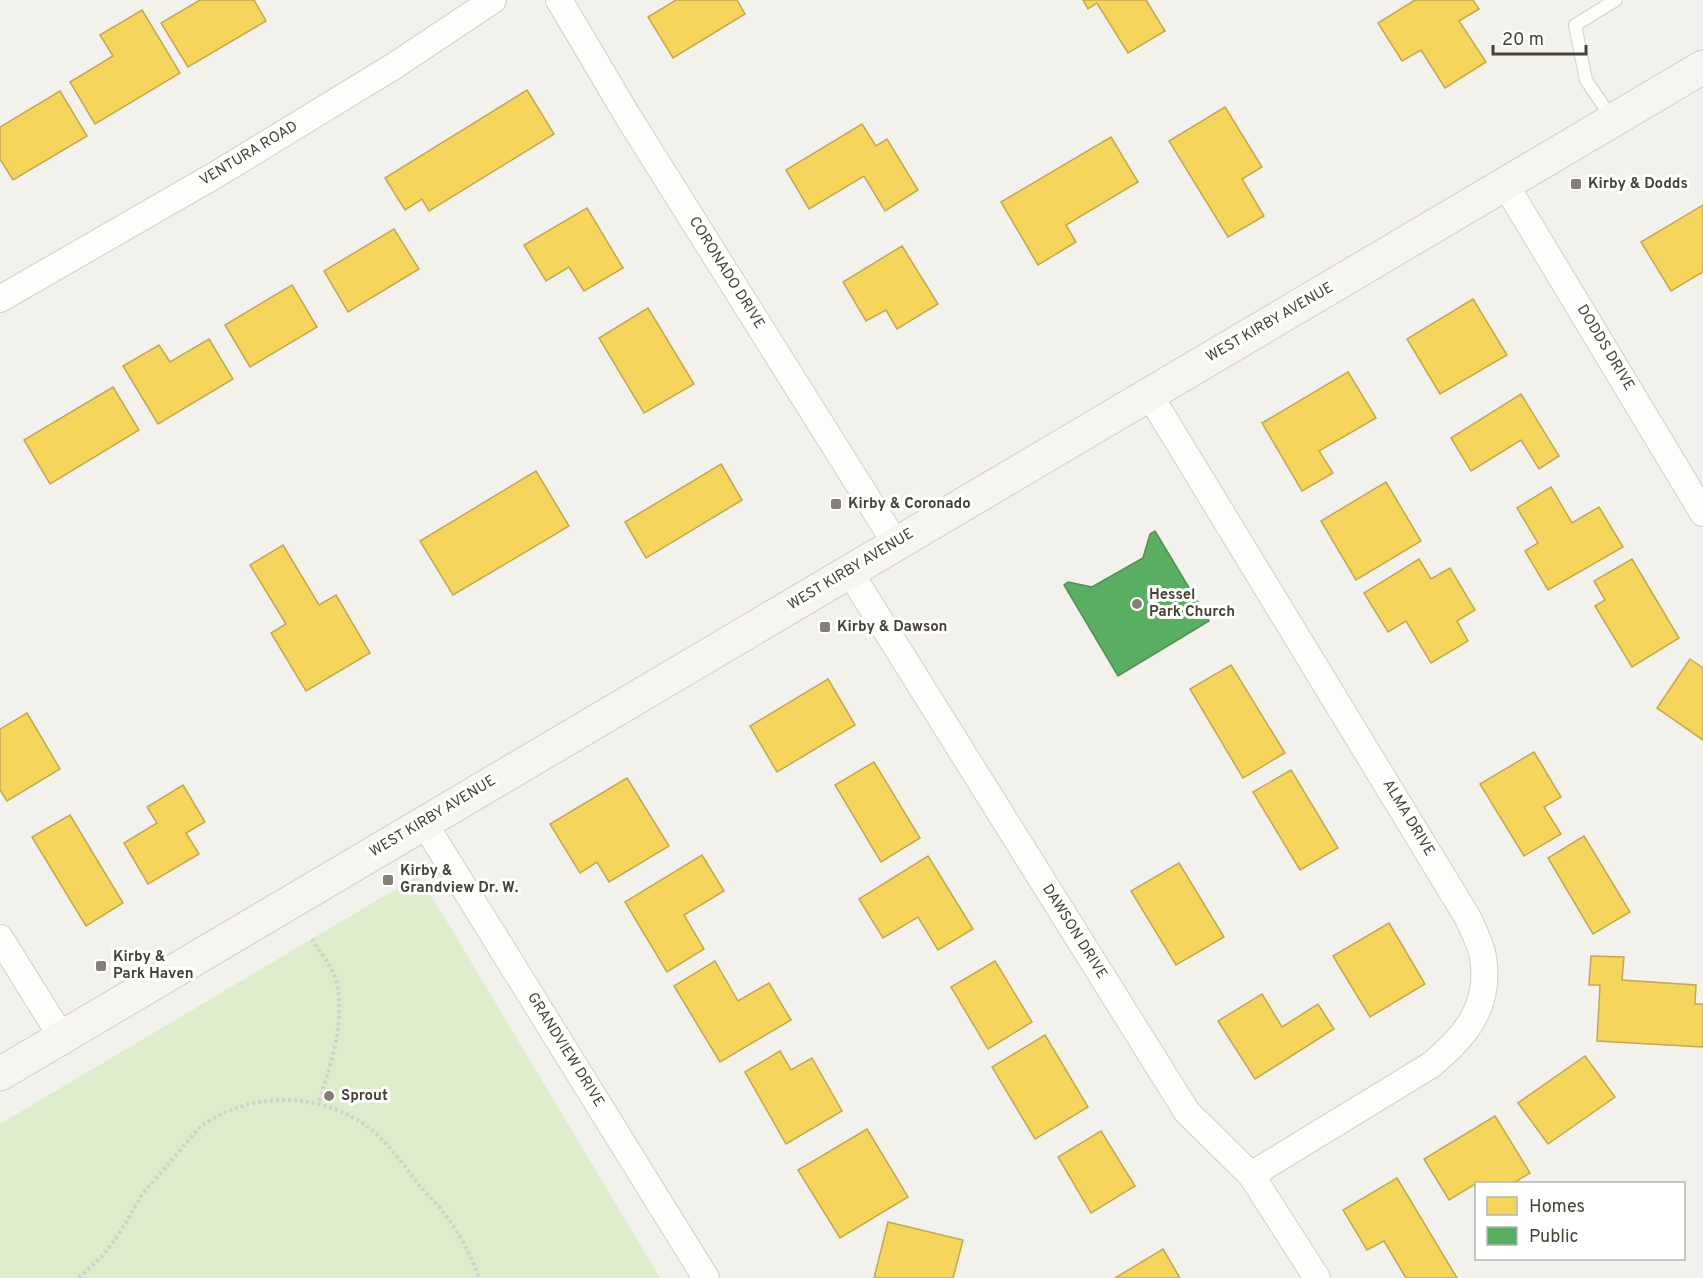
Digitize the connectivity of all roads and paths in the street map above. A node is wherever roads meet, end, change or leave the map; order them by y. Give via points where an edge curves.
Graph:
1 (494, 0) edge
2 (559, 0) edge
3 (1616, 0) edge
4 (1703, 67) edge
5 (1613, 120) junction
6 (1505, 184) junction
7 (0, 299) edge
8 (1149, 394) junction
9 (1703, 513) edge
10 (896, 544) junction
11 (849, 571) junction
12 (424, 822) junction
13 (0, 938) edge
14 (312, 939) dead end
15 (61, 1036) junction
16 (0, 1074) edge
17 (318, 1104) junction
18 (1251, 1175) junction
19 (79, 1278) edge
20 (479, 1278) edge
21 (706, 1278) edge
22 (1317, 1278) edge

1 - 7 street, VENTURA ROAD via 217,174
2 - 10 street, CORONADO DRIVE
3 - 5 lane via 1575,25 1586,80
4 - 5 main road, WEST KIRBY AVENUE
5 - 6 main road, WEST KIRBY AVENUE
6 - 8 main road, WEST KIRBY AVENUE
6 - 9 street, DODDS DRIVE
8 - 10 main road, WEST KIRBY AVENUE
8 - 18 street, ALMA DRIVE via 1468,918 1483,955 1481,1001 1470,1026 1455,1045 1431,1065
10 - 11 main road, WEST KIRBY AVENUE
11 - 12 main road, WEST KIRBY AVENUE
11 - 18 street, DAWSON DRIVE via 1187,1112
12 - 15 main road, WEST KIRBY AVENUE
12 - 21 street, GRANDVIEW DRIVE
13 - 15 street
14 - 17 path via 335,978 339,1017 333,1055
15 - 16 main road, WEST KIRBY AVENUE
17 - 19 path via 285,1100 247,1104 200,1127 151,1182 104,1254
17 - 20 path via 353,1118 381,1139 446,1215
18 - 22 street, DAWSON DRIVE

